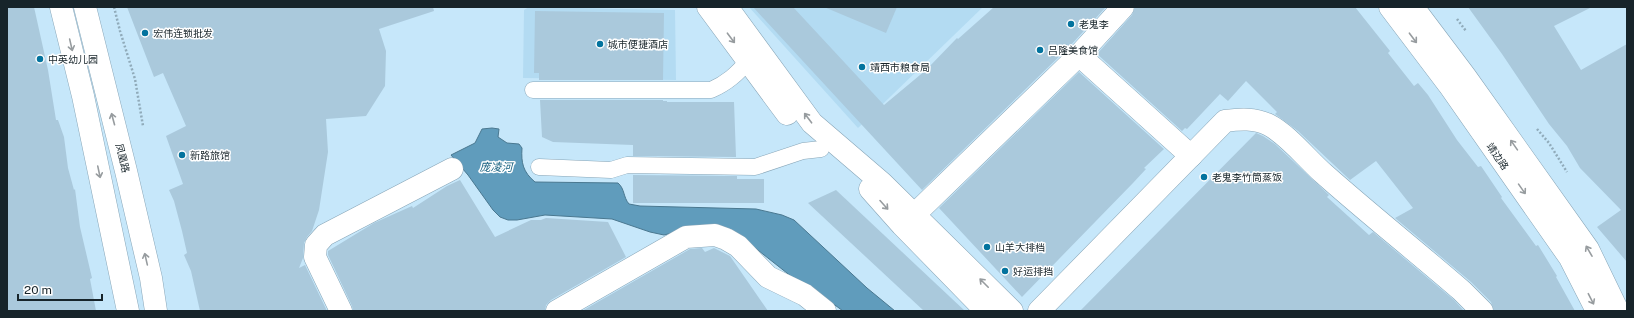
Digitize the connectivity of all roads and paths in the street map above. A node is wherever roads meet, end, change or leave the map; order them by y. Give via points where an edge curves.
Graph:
1 (61, 7) edge
2 (85, 7) edge
3 (708, 7) edge
4 (727, 7) edge
5 (1123, 7) edge
6 (1390, 7) edge
7 (1413, 7) edge
8 (1079, 55) junction
9 (748, 61) junction
10 (533, 90) dead end
11 (821, 149) junction
12 (1191, 156) junction
13 (539, 167) dead end
14 (452, 169) dead end
15 (915, 214) junction
16 (128, 311) edge
17 (156, 311) edge
18 (341, 311) edge
19 (556, 311) edge
20 (825, 311) edge
21 (986, 311) edge
22 (1012, 311) edge
23 (1039, 311) edge
24 (1482, 311) edge
25 (1597, 311) edge
26 (1618, 311) edge

1 -> 16 street via 88,118
17 -> 2 street, 凤凰路 via 126,170
3 -> 9 street
15 -> 4 street via 812,123
5 - 8 street
6 -> 25 street, 靖边路 via 1449,85 1570,258
26 -> 7 street, 靖边路 via 1588,249
8 - 12 street
8 - 15 street
9 - 10 lane via 736,76 711,90
9 - 11 street via 799,130
11 - 13 lane via 803,151 755,167 627,165 611,170
11 -> 21 street via 871,190
12 - 23 street
12 - 24 street via 1225,121 1242,118 1270,125
14 - 18 street via 325,235 316,245 315,257
22 -> 15 street
19 - 20 street via 686,237 700,235 715,235 738,246 768,277 805,295

